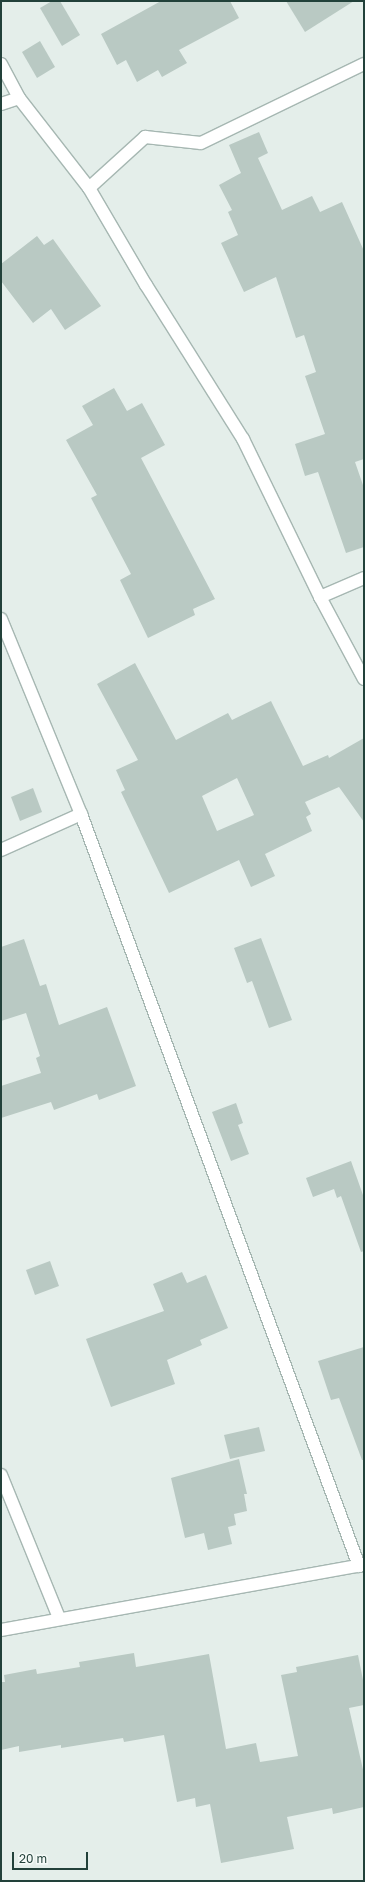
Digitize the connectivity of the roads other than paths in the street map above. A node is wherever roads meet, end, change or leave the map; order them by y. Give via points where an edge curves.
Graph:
1 (1, 64) edge
2 (364, 64) edge
3 (20, 98) junction
4 (1, 104) edge
5 (89, 188) junction
6 (364, 578) edge
7 (320, 597) junction
8 (1, 619) edge
9 (364, 679) edge
10 (81, 814) junction
11 (1, 850) edge
12 (1, 1474) edge
13 (361, 1566) edge
14 (59, 1618) junction
15 (1, 1630) edge

1 - 3 street
2 - 5 street via 201,143 145,137
3 - 4 street
3 - 5 street
5 - 7 street via 146,286 243,438
6 - 7 street
7 - 9 street
8 - 10 street
10 - 11 street
10 - 13 street
12 - 14 street
13 - 14 street
14 - 15 street

